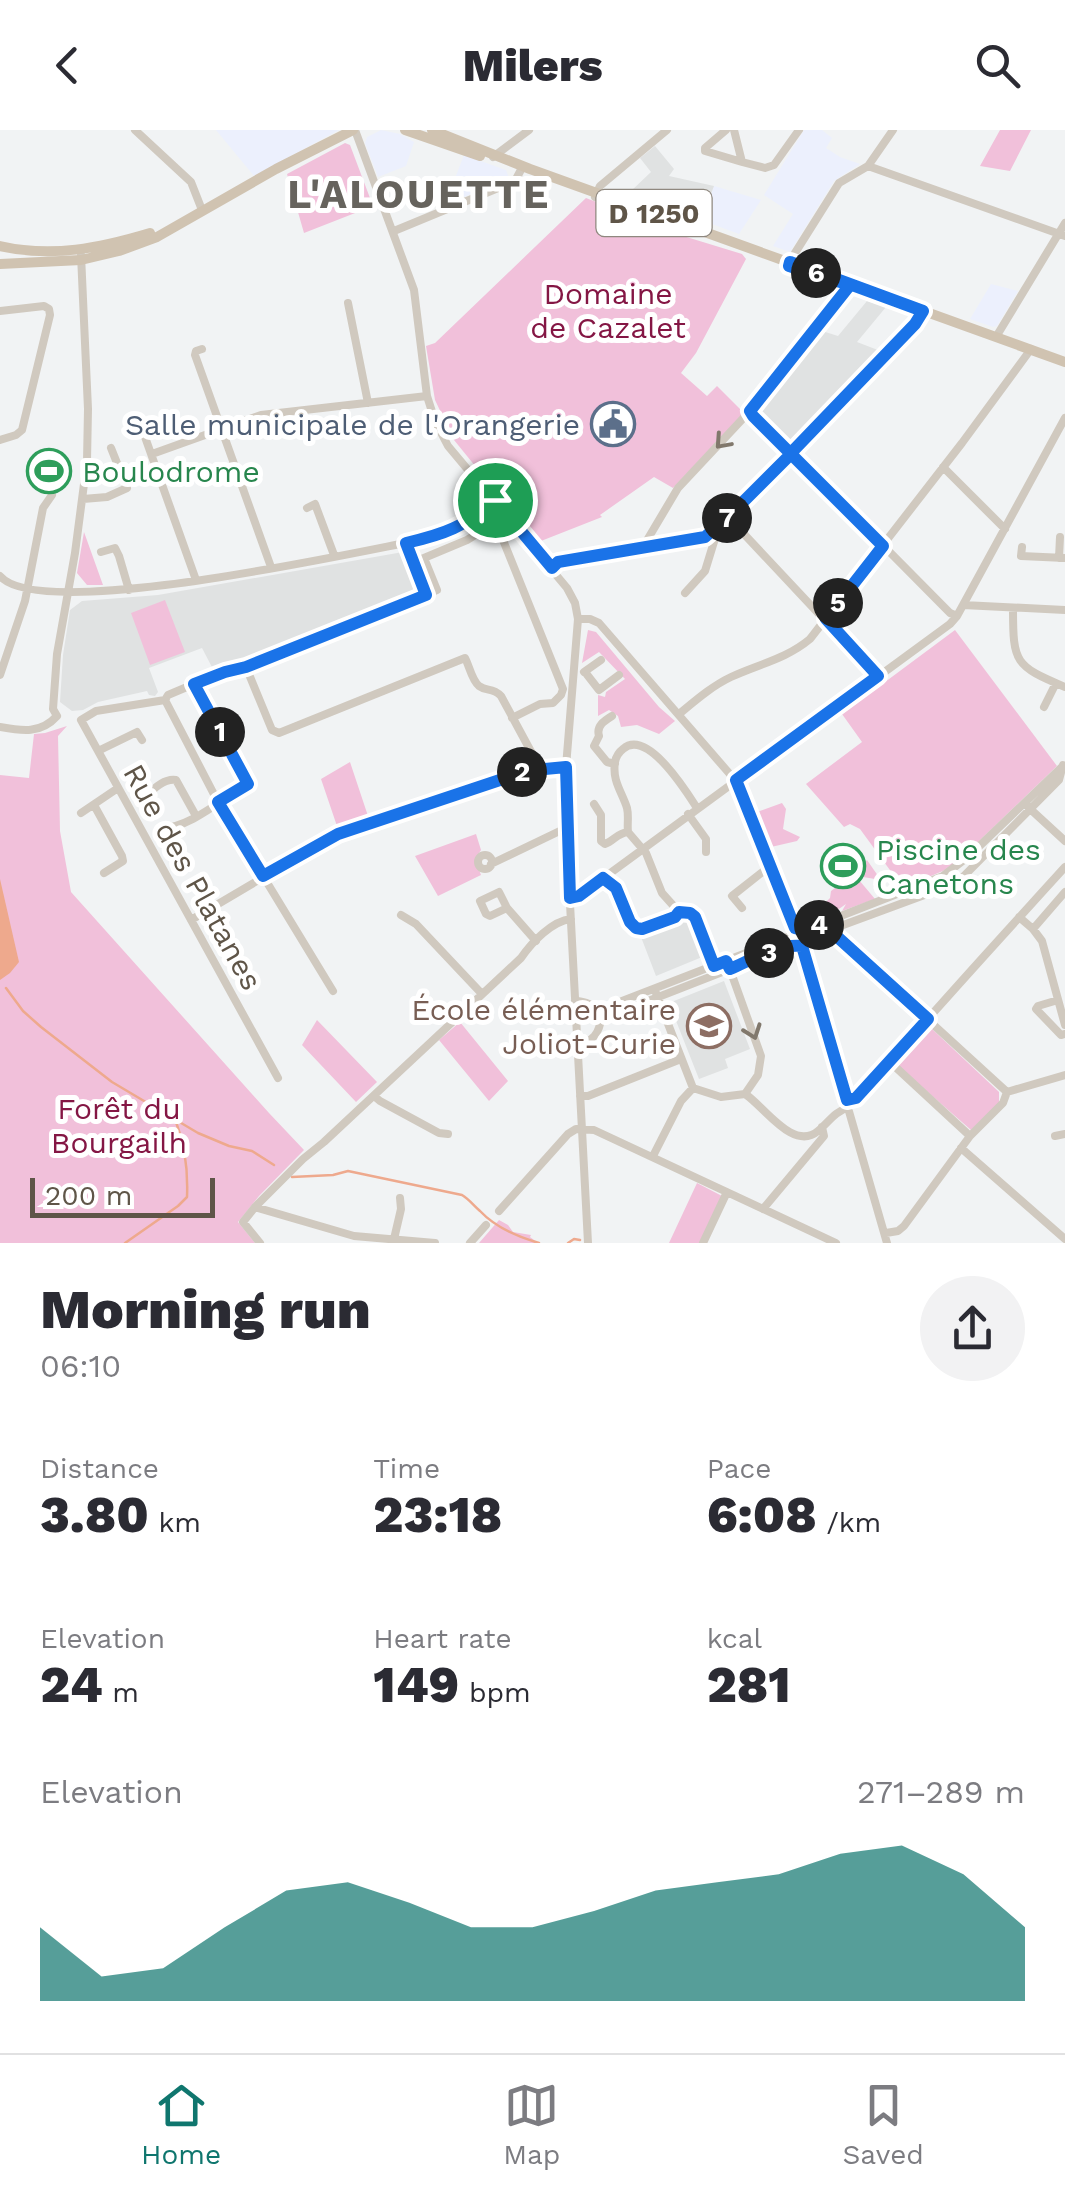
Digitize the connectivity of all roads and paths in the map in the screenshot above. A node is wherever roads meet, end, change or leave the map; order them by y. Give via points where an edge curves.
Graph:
1 (135, 130) edge
2 (354, 130) edge
3 (405, 130) edge
4 (418, 130) edge
5 (432, 130) edge
6 (529, 130) edge
7 (667, 130) edge
8 (730, 130) edge
9 (799, 130) edge
10 (893, 130) edge
11 (489, 155) junction
12 (742, 162) junction
13 (868, 166) junction
14 (522, 168) junction
15 (596, 194) junction
16 (202, 210) junction
17 (1065, 223) edge
18 (394, 232) junction
19 (1062, 235) edge
20 (0, 246) edge
21 (81, 255) junction
22 (0, 264) edge
23 (790, 264) junction
24 (850, 285) junction
25 (348, 303) dead end
26 (0, 311) edge
27 (923, 311) junction
28 (996, 337) junction
29 (202, 348) dead end
30 (1030, 349) junction
31 (1065, 362) edge
32 (427, 396) junction
33 (368, 403) junction
34 (750, 411) junction
35 (1065, 418) edge
36 (140, 423) dead end
37 (223, 428) junction
38 (0, 440) edge
39 (111, 448) dead end
40 (152, 454) junction
41 (790, 454) junction
42 (944, 467) junction
43 (52, 496) dead end
44 (83, 499) junction
45 (495, 500) junction
46 (307, 508) dead end
47 (728, 517) junction
48 (718, 528) junction
49 (1005, 529) junction
50 (1060, 537) dead end
51 (406, 543) junction
52 (883, 546) junction
53 (644, 547) junction
54 (1022, 547) dead end
55 (101, 552) dead end
56 (334, 555) junction
57 (424, 558) junction
58 (1062, 558) edge
59 (412, 564) junction
60 (271, 567) junction
61 (552, 568) junction
62 (0, 576) edge
63 (196, 580) junction
64 (28, 589) junction
65 (129, 590) junction
66 (68, 591) junction
67 (685, 593) dead end
68 (426, 595) junction
69 (963, 605) junction
70 (1013, 608) junction
71 (1065, 610) edge
72 (957, 616) junction
73 (578, 619) junction
74 (826, 619) junction
75 (601, 660) dead end
76 (246, 667) junction
77 (574, 671) junction
78 (585, 672) junction
79 (0, 675) edge
80 (619, 675) dead end
81 (878, 676) junction
82 (194, 684) junction
83 (1060, 685) edge
84 (165, 700) junction
85 (1044, 706) dead end
86 (680, 714) junction
87 (58, 716) junction
88 (612, 716) dead end
89 (512, 718) junction
90 (80, 720) junction
91 (0, 727) edge
92 (142, 740) dead end
93 (98, 751) junction
94 (611, 763) junction
95 (595, 764) dead end
96 (1064, 764) edge
97 (566, 767) junction
98 (536, 768) junction
99 (736, 780) junction
100 (118, 788) junction
101 (146, 797) dead end
102 (218, 802) junction
103 (594, 804) dead end
104 (94, 805) junction
105 (1027, 806) junction
106 (697, 808) junction
107 (80, 813) dead end
108 (688, 814) junction
109 (196, 816) junction
110 (162, 828) dead end
111 (566, 828) junction
112 (628, 832) junction
113 (1065, 841) edge
114 (642, 849) junction
115 (706, 852) dead end
116 (491, 864) dead end
117 (770, 866) junction
118 (1065, 867) edge
119 (104, 873) dead end
120 (263, 876) junction
121 (603, 878) junction
122 (1065, 892) edge
123 (570, 898) junction
124 (506, 908) dead end
125 (742, 908) dead end
126 (679, 912) junction
127 (400, 915) dead end
128 (571, 918) junction
129 (1019, 918) junction
130 (191, 920) junction
131 (828, 926) junction
132 (1033, 929) junction
133 (799, 937) junction
134 (536, 941) junction
135 (728, 965) junction
136 (715, 970) junction
137 (332, 991) dead end
138 (656, 992) junction
139 (482, 994) junction
140 (1060, 994) edge
141 (574, 1001) junction
142 (597, 1008) junction
143 (602, 1019) junction
144 (928, 1019) junction
145 (1065, 1025) edge
146 (1065, 1034) edge
147 (577, 1044) junction
148 (682, 1059) junction
149 (890, 1062) junction
150 (1065, 1074) edge
151 (278, 1078) dead end
152 (693, 1088) junction
153 (1008, 1092) junction
154 (744, 1094) junction
155 (374, 1096) junction
156 (580, 1096) junction
157 (848, 1104) junction
158 (822, 1127) junction
159 (582, 1129) junction
160 (448, 1134) dead end
161 (970, 1136) junction
162 (961, 1148) junction
163 (653, 1156) junction
164 (727, 1192) junction
165 (400, 1198) dead end
166 (255, 1207) junction
167 (762, 1209) junction
168 (500, 1211) dead end
169 (486, 1224) dead end
170 (394, 1238) junction
171 (887, 1238) edge
172 (354, 1240) edge
173 (1065, 1240) edge
174 (260, 1243) edge
175 (435, 1243) edge
176 (470, 1243) edge
177 (588, 1243) edge
178 (703, 1243) edge
179 (836, 1243) edge

1 - 16 street via 191,182
2 - 16 main road
2 - 18 street
3 - 11 main road, D 1250
4 - 11 main road
5 - 11 main road, D 1250
6 - 11 street
7 - 15 street
8 - 12 street
8 - 12 street via 706,151
9 - 12 street via 774,165
10 - 13 street
11 - 14 main road, D 1250
13 - 19 street
13 - 23 street via 839,183
14 - 15 main road, D 1250
14 - 18 street via 515,181
15 - 23 main road, D 1250
16 - 21 main road via 170,228
17 - 19 street
18 - 32 street via 414,290
19 - 28 street
20 - 21 main road
21 - 22 main road
21 - 44 street via 88,409
23 - 24 main road, D 1250
24 - 27 main road, D 1250
24 - 34 street
25 - 33 street
26 - 38 street via 44,306 50,315 22,430
27 - 28 main road, D 1250
27 - 41 street
28 - 30 main road, D 1250
29 - 37 street via 195,355
30 - 31 main road, D 1250
30 - 42 street
32 - 33 street
32 - 45 street via 448,446
33 - 37 street via 260,415
34 - 41 street
34 -> 53 street via 678,488
35 - 49 street
36 - 40 street
37 - 40 street
37 - 60 street
39 - 44 street via 127,488
40 - 63 street
41 - 47 street
41 - 52 street
42 - 49 street
42 - 52 street
43 - 64 street via 43,508
44 - 66 street
45 - 51 street via 440,536
45 - 61 street
46 - 56 street via 316,504
47 - 48 street
47 - 74 street
48 - 53 street via 700,539
48 - 67 street via 705,571
49 - 69 street
50 - 58 street
51 - 56 street
51 - 59 street
52 - 72 street
52 - 74 street
53 - 61 street
54 - 58 street via 1021,556
55 - 65 street via 115,548
56 - 60 street
57 - 59 street
57 - 68 street via 437,590
57 - 89 street via 488,527 497,529 562,689 553,703
59 - 68 street
60 - 63 street
61 - 73 street via 572,595
62 - 64 street
63 - 65 street
64 - 66 street
64 - 79 street
65 - 66 street
66 - 87 street via 56,654
68 - 76 street
69 - 70 street
69 - 72 street
70 - 71 street
70 - 83 street via 1016,657
72 - 81 street
73 - 77 street
73 - 86 street via 599,622
74 - 81 street
74 - 86 street via 798,649 728,678
75 - 78 street
76 - 82 street
76 - 89 street via 275,732 465,658 480,688 494,690
77 - 78 street
77 - 97 street
78 - 80 street via 599,690
81 - 99 street
82 - 84 street
82 - 102 street via 248,784
83 - 85 street
84 - 90 street via 96,711
84 - 102 street
86 - 99 street
87 - 90 street
87 - 91 street via 34,730
88 - 94 street via 600,724 594,746
89 - 98 street
90 - 93 street, Rue des Platanes
92 - 93 street via 137,732
93 - 100 street, Rue des Platanes
94 - 95 street
94 - 106 street via 626,746 646,747
94 - 112 street
96 - 105 street via 1059,780
97 - 98 street
97 - 111 street
98 - 120 street via 338,834
99 - 106 street
99 - 117 street
100 - 104 street
100 - 130 street, Rue des Platanes
101 - 109 street via 176,780
102 - 109 street
102 - 120 street
103 - 112 street via 601,814 601,841
104 - 107 street
104 - 119 street via 122,856 120,865
105 - 113 street
105 - 131 street via 950,887 931,886
106 - 108 street
108 - 114 street
108 - 115 street via 706,839
109 - 110 street
111 - 116 street
111 - 123 street
112 - 114 street
114 - 121 street
114 - 126 street via 662,893
117 - 125 street via 732,896
117 - 133 street
118 - 129 street
120 - 130 street
120 - 137 street
121 - 123 street
121 - 126 street via 616,888 636,928
122 - 132 street
123 - 128 street
124 - 134 street
126 - 136 street via 695,917
127 - 139 street
128 - 134 street
128 - 141 street
129 - 132 street
129 - 144 street
130 - 151 street, Rue des Platanes
131 - 133 street
131 - 144 street
132 - 140 street
133 - 135 street
133 - 157 street
134 - 139 street
135 - 136 street
135 -> 154 street via 761,1056
136 - 138 street
138 - 142 street
138 - 143 street
138 - 148 street
139 - 155 street
140 - 145 street
140 - 146 street via 1036,1009
141 - 142 street
141 - 147 street
142 - 143 street
143 - 147 street via 598,1034
144 - 149 street
144 - 153 street
147 - 156 street
148 - 152 street
148 - 156 street
149 - 157 street
149 - 161 street
150 - 153 street
152 - 154 street via 720,1098
152 - 163 street
153 - 161 street
154 - 158 street via 796,1136 812,1136
155 - 160 street
155 - 166 street
156 - 159 street
157 - 158 street
157 - 171 street
158 - 167 street via 824,1136
159 - 163 street
159 - 168 street via 568,1134
159 - 177 street
161 - 162 street
162 - 171 street via 904,1226
162 - 173 street
163 - 164 street
164 - 167 street
164 - 178 street
165 - 170 street
166 - 172 street
166 - 174 street via 243,1222
167 - 179 street
169 - 176 street
170 - 172 street
170 - 175 street

